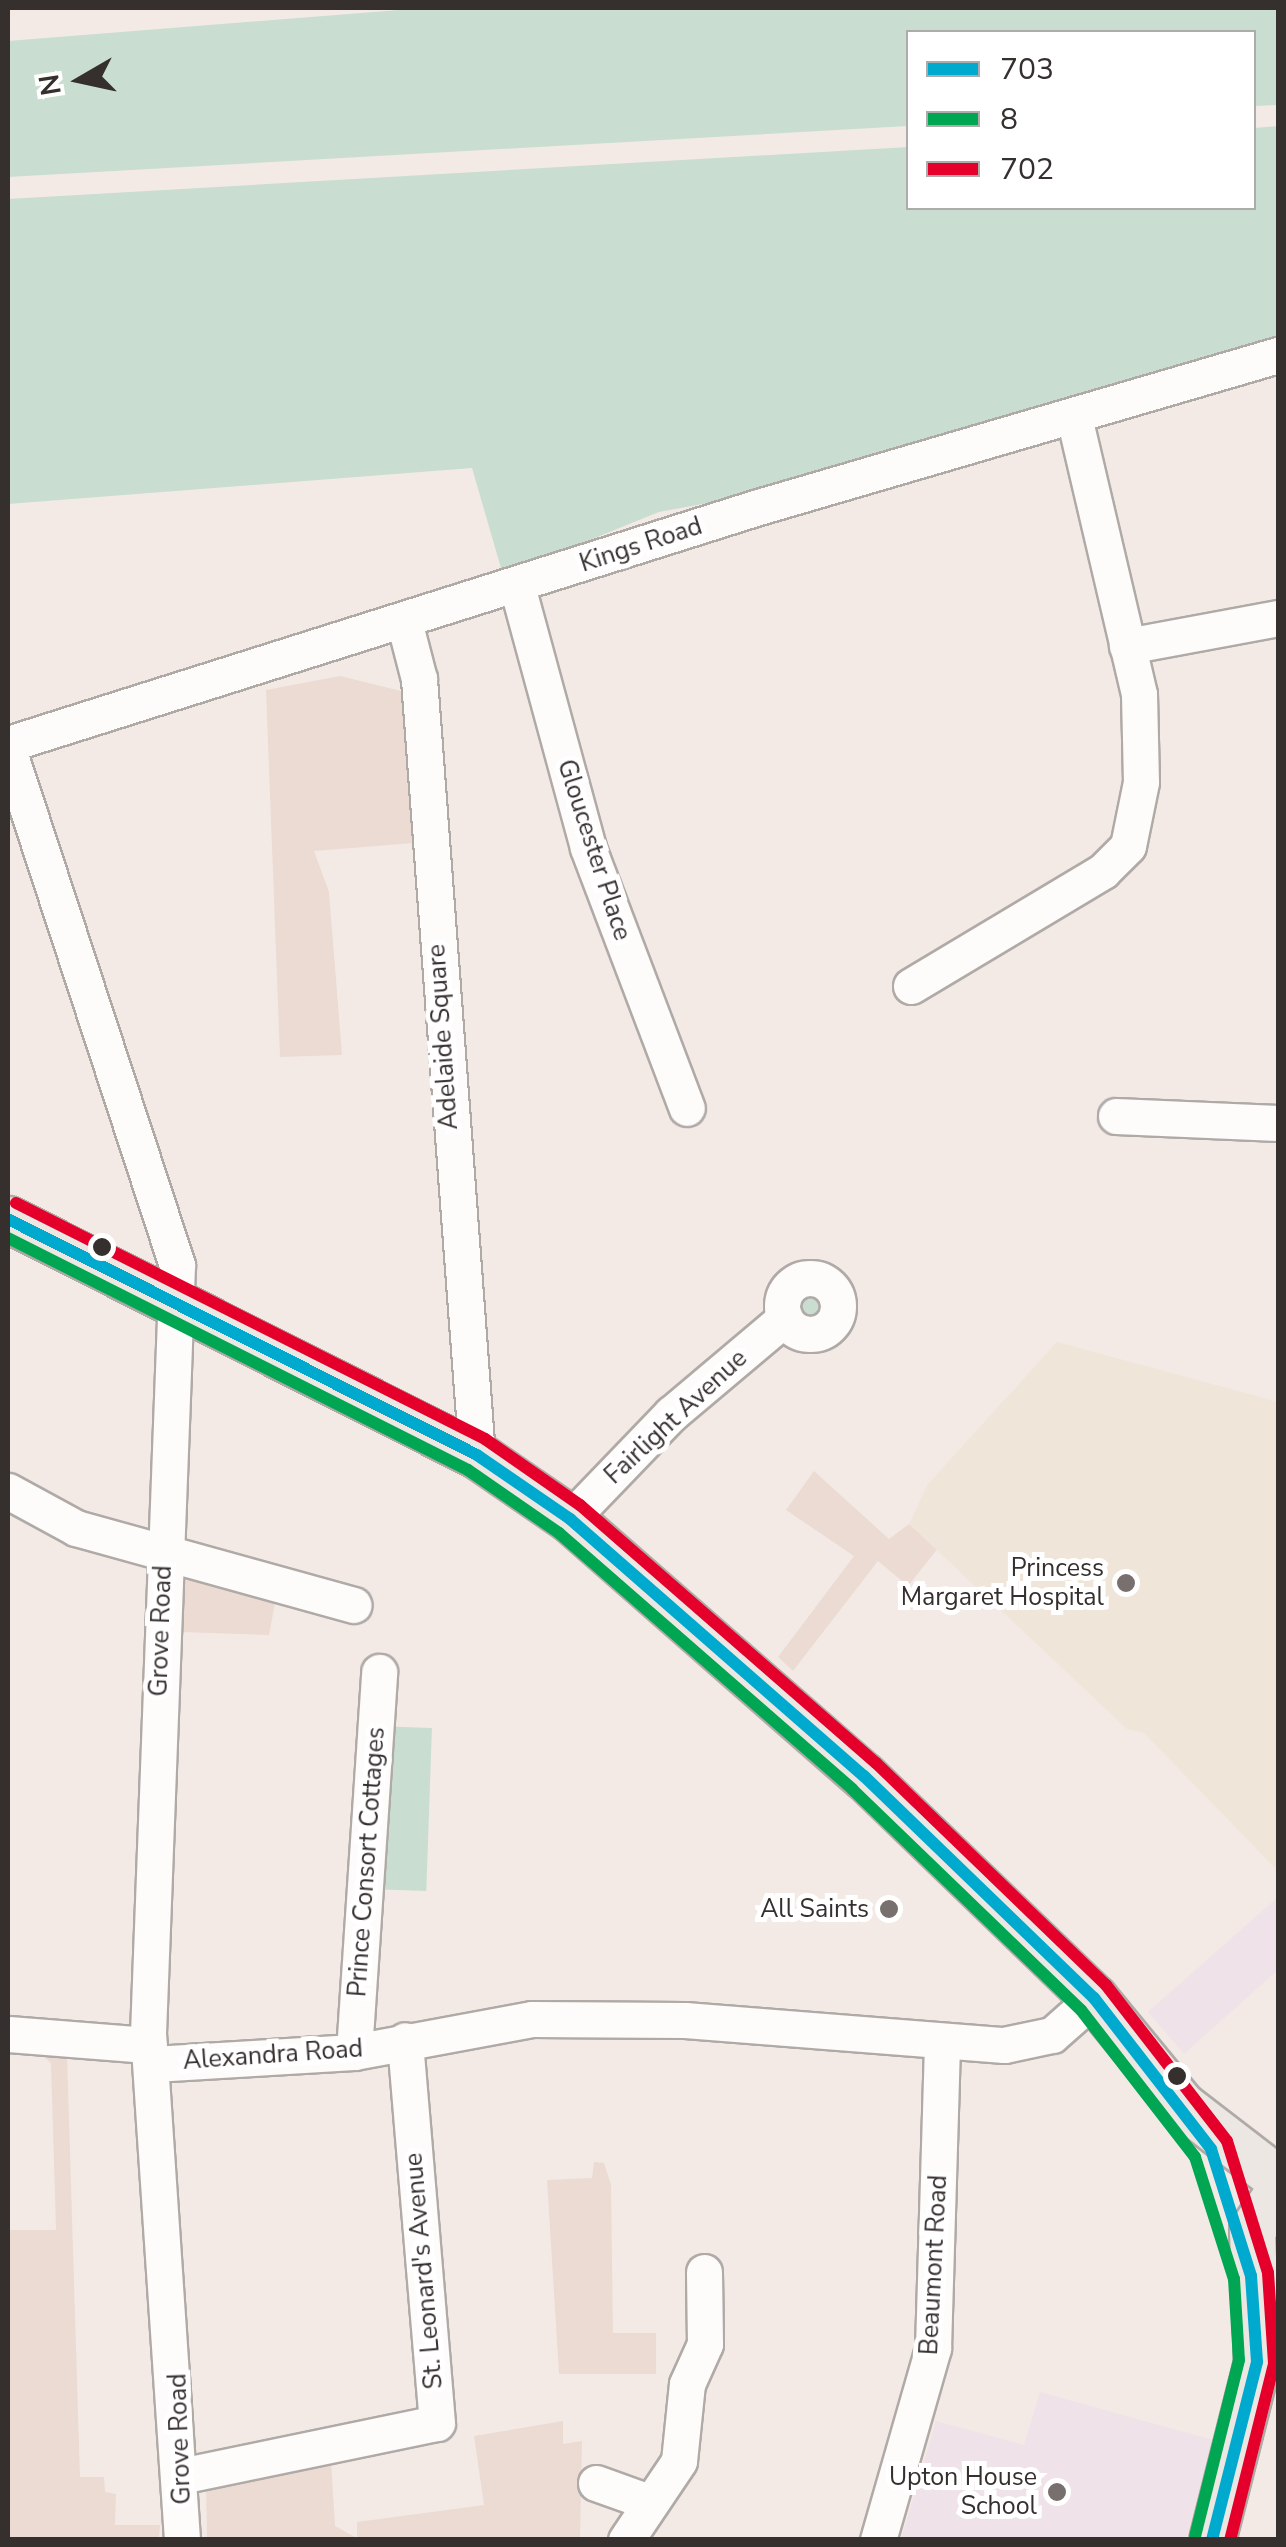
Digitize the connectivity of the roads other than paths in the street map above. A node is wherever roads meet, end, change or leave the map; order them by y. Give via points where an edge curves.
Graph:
1 (1278, 356) edge
2 (1074, 416) junction
3 (517, 586) junction
4 (1278, 618) edge
5 (404, 622) junction
6 (1127, 646) junction
7 (8, 747) edge
8 (911, 986) dead end
9 (687, 1108) dead end
10 (1116, 1116) dead end
11 (1278, 1123) edge
12 (8, 1219) edge
13 (175, 1310) junction
14 (785, 1318) dead end
15 (477, 1455) junction
16 (8, 1491) edge
17 (570, 1518) junction
18 (163, 1555) junction
19 (354, 1606) dead end
20 (379, 1672) dead end
21 (1094, 1998) junction
22 (8, 2034) edge
23 (405, 2040) junction
24 (942, 2042) junction
25 (354, 2052) junction
26 (151, 2054) junction
27 (1182, 2106) junction
28 (1278, 2180) edge
29 (1278, 2192) edge
30 (704, 2272) dead end
31 (1252, 2276) junction
32 (1278, 2350) edge
33 (1253, 2387) junction
34 (185, 2475) junction
35 (596, 2483) dead end
36 (649, 2502) junction
37 (182, 2540) edge
38 (626, 2540) edge
39 (878, 2540) edge
40 (1212, 2540) edge

1 - 2 street, Kings Road
2 - 3 street, Kings Road
2 - 6 street
3 - 5 street, Kings Road
3 - 9 street, Gloucester Place via 588,848
4 - 6 street
5 - 7 street, Kings Road
5 - 15 street, Adelaide Square via 420,695
6 - 8 street via 1141,782 1128,846 1103,871
7 - 13 street, Grove Road via 178,1265
10 - 11 street
12 - 13 main road
13 - 15 main road
13 - 18 street, Grove Road
14 - 17 street, Fairlight Avenue via 671,1414
15 - 17 main road
16 - 18 street via 76,1528
17 - 21 main road via 864,1776
18 - 19 street
18 - 26 street, Grove Road
20 - 25 street, Prince Consort Cottages
21 - 24 street, Alexandra Road via 1052,2035
21 - 27 main road
22 - 26 street, Alexandra Road
23 - 24 street, Alexandra Road via 551,2019 685,2020
23 - 25 street, Alexandra Road
23 - 34 street, St. Leonard's Avenue via 437,2423
24 - 39 street, Beaumont Road via 934,2348
25 - 26 street, Alexandra Road
26 - 34 street, Grove Road
27 - 28 main road
27 - 31 main road via 1228,2187
29 - 31 main road via 1255,2218
30 - 36 street via 705,2344 687,2384 678,2461
31 - 33 main road
32 - 33 main road
33 - 40 main road
34 - 37 street, Grove Road
35 - 36 street
36 - 38 street

